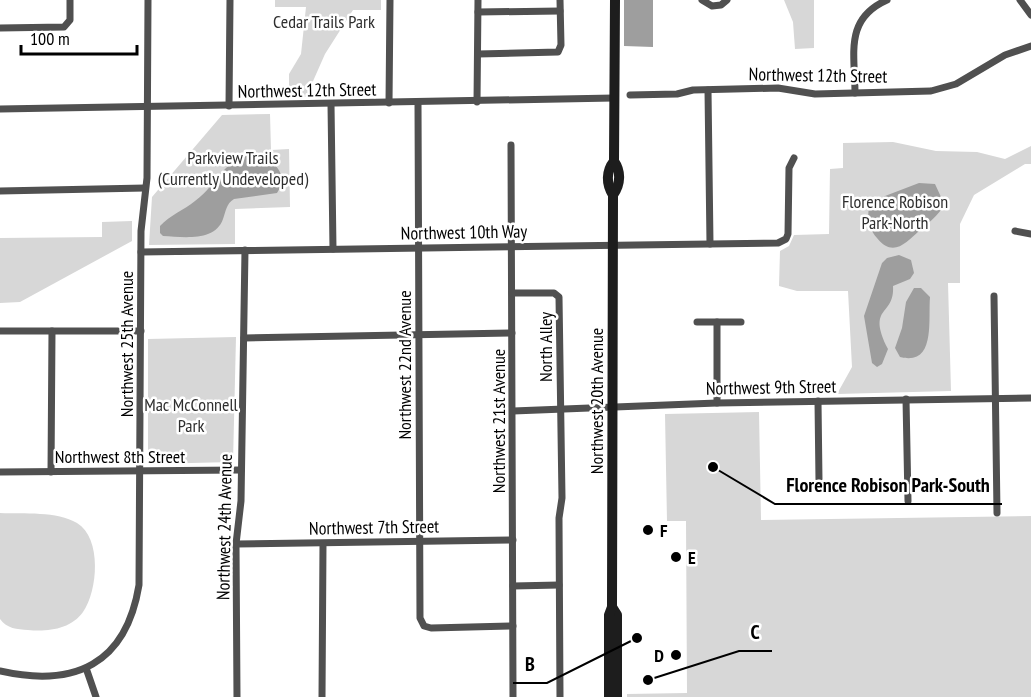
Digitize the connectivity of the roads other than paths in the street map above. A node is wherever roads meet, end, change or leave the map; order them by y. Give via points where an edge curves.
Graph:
1 (70, 0) edge
2 (148, 0) edge
3 (230, 0) edge
4 (390, 0) edge
5 (478, 0) edge
6 (560, 0) edge
7 (615, 0) edge
8 (702, 0) edge
9 (727, 0) edge
10 (887, 0) edge
11 (1020, 0) edge
12 (560, 11) junction
13 (478, 12) junction
14 (1031, 15) edge
15 (0, 28) edge
16 (1031, 46) edge
17 (478, 54) junction
18 (708, 90) junction
19 (855, 93) junction
20 (630, 95) dead end
21 (614, 98) junction
22 (477, 102) junction
23 (389, 103) junction
24 (418, 103) junction
25 (331, 104) junction
26 (229, 106) junction
27 (147, 107) junction
28 (0, 109) edge
29 (511, 146) dead end
30 (795, 158) dead end
31 (145, 189) junction
32 (0, 191) edge
33 (1015, 231) dead end
34 (1031, 234) edge
35 (710, 244) junction
36 (612, 245) junction
37 (512, 246) junction
38 (419, 248) junction
39 (333, 249) junction
40 (245, 250) junction
41 (141, 252) junction
42 (512, 293) junction
43 (994, 296) dead end
44 (697, 322) dead end
45 (717, 322) junction
46 (741, 322) dead end
47 (0, 331) edge
48 (52, 331) junction
49 (141, 331) junction
50 (512, 333) junction
51 (419, 335) junction
52 (244, 338) junction
53 (1031, 398) edge
54 (906, 399) junction
55 (995, 399) junction
56 (818, 401) junction
57 (717, 403) junction
58 (612, 407) junction
59 (561, 410) junction
60 (513, 411) junction
61 (241, 470) junction
62 (140, 471) junction
63 (0, 472) edge
64 (51, 472) junction
65 (819, 481) dead end
66 (908, 501) dead end
67 (997, 513) dead end
68 (513, 540) junction
69 (420, 541) junction
70 (236, 544) junction
71 (322, 544) junction
72 (559, 585) junction
73 (513, 586) junction
74 (612, 607) junction
75 (513, 626) junction
76 (86, 668) junction
77 (0, 671) edge
78 (96, 697) edge
79 (237, 697) edge
80 (322, 697) edge
81 (513, 697) edge
82 (560, 697) edge
83 (609, 697) edge
84 (617, 697) edge

1 - 15 street via 70,20 64,27
2 - 27 street, Northwest 25th Avenue
3 - 26 street
4 - 23 street
5 - 13 street
6 - 12 street
7 - 21 street, Northwest 20th Avenue
8 - 9 street via 717,6
10 - 19 street via 861,18 855,34
11 - 14 street
12 - 13 street
12 - 17 street via 558,52
13 - 17 street
16 - 19 street, Northwest 12th Street via 1012,51 946,88
17 - 22 street
18 - 19 street, Northwest 12th Street via 778,88 803,93
18 - 20 street, Northwest 12th Street
18 - 35 street
21 - 22 street, Northwest 12th Street
21 - 36 street, Northwest 20th Avenue via 614,161 619,168 618,188 613,195
22 - 24 street, Northwest 12th Street
23 - 24 street, Northwest 12th Street
23 - 25 street, Northwest 12th Street
24 - 38 street, Northwest 22nd Avenue
25 - 26 street, Northwest 12th Street
25 - 39 street
26 - 27 street, Northwest 12th Street
27 - 28 street, Northwest 12th Street
27 - 31 street, Northwest 25th Avenue
29 - 37 street, Northwest 21st Avenue
30 - 35 street, Northwest 10th Way via 789,168 786,239 778,243
31 - 32 street
31 - 41 street, Northwest 25th Avenue
33 - 34 street
35 - 36 street, Northwest 10th Way
36 - 37 street, Northwest 10th Way
36 - 58 street, Northwest 20th Avenue
37 - 38 street, Northwest 10th Way
37 - 42 street, Northwest 21st Avenue
38 - 39 street, Northwest 10th Way
38 - 51 street, Northwest 22nd Avenue
39 - 40 street, Northwest 10th Way
40 - 41 street, Northwest 10th Way
40 - 52 street, Northwest 24th Avenue
41 - 49 street, Northwest 25th Avenue
42 - 50 street, Northwest 21st Avenue
42 - 59 street, North Alley via 554,293 559,297
43 - 55 street
44 - 45 street
45 - 46 street
45 - 57 street
47 - 48 street
48 - 49 street
48 - 64 street
49 - 62 street, Northwest 25th Avenue
50 - 51 street
50 - 60 street, Northwest 21st Avenue
51 - 52 street
51 - 69 street, Northwest 22nd Avenue
52 - 61 street, Northwest 24th Avenue
53 - 55 street, Northwest 9th Street
54 - 55 street, Northwest 9th Street
54 - 56 street, Northwest 9th Street
54 - 66 street
55 - 67 street
56 - 57 street, Northwest 9th Street
56 - 65 street
57 - 58 street, Northwest 9th Street
58 - 59 street, Northwest 9th Street
58 - 74 street, Northwest 20th Avenue
59 - 60 street, Northwest 9th Street
59 - 72 street
60 - 68 street, Northwest 21st Avenue
61 - 62 street, Northwest 8th Street
61 - 70 street, Northwest 24th Avenue
62 - 64 street, Northwest 8th Street
62 - 76 street, Northwest 25th Avenue via 139,585 134,611 115,645
63 - 64 street, Northwest 8th Street
68 - 69 street, Northwest 7th Street
68 - 73 street, Northwest 21st Avenue
69 - 71 street, Northwest 7th Street
69 - 75 street, Northwest 22nd Avenue via 420,618 424,626
70 - 71 street, Northwest 7th Street
70 - 79 street, Northwest 24th Avenue
71 - 80 street
72 - 73 street
72 - 82 street
73 - 75 street, Northwest 21st Avenue
74 - 83 street, Northwest 20th Avenue
74 - 84 street, Northwest 20th Avenue via 617,615
75 - 81 street, Northwest 21st Avenue
76 - 77 street via 40,678
76 - 78 street

